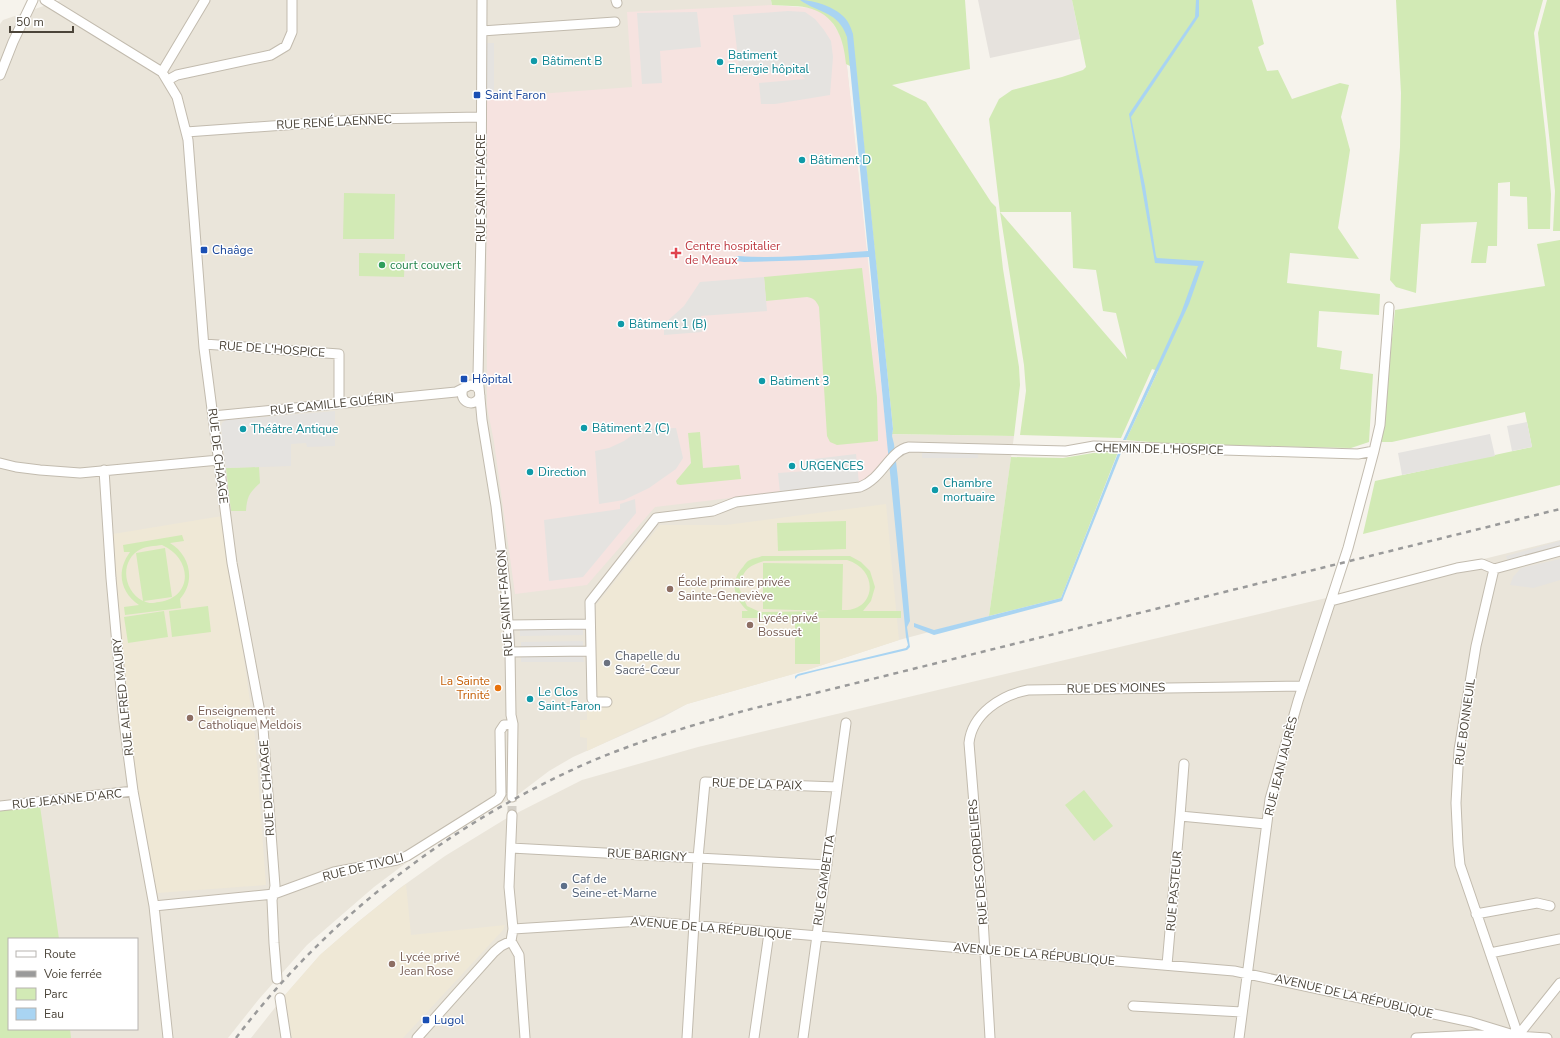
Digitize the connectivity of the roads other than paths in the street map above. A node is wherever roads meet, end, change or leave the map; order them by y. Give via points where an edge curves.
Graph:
1 (33, 0) edge
2 (45, 0) edge
3 (205, 0) edge
4 (292, 0) edge
5 (482, 0) edge
6 (615, 22) dead end
7 (482, 31) junction
8 (162, 72) junction
9 (0, 75) edge
10 (168, 80) junction
11 (481, 117) junction
12 (186, 132) junction
13 (1389, 308) dead end
14 (204, 344) junction
15 (478, 376) junction
16 (465, 391) junction
17 (480, 393) junction
18 (339, 403) junction
19 (471, 403) junction
20 (480, 411) junction
21 (213, 416) junction
22 (1374, 451) junction
23 (219, 460) junction
24 (0, 463) edge
25 (104, 470) junction
26 (1560, 551) edge
27 (1494, 569) junction
28 (1331, 601) junction
29 (590, 624) junction
30 (509, 625) junction
31 (590, 651) junction
32 (510, 652) junction
33 (1303, 686) junction
34 (607, 702) dead end
35 (846, 723) dead end
36 (513, 724) junction
37 (970, 757) joint
38 (1184, 764) dead end
39 (837, 787) junction
40 (133, 792) junction
41 (512, 797) tunnel mouth
42 (0, 806) edge
43 (512, 815) tunnel mouth
44 (1180, 816) junction
45 (1266, 824) junction
46 (511, 848) junction
47 (698, 858) junction
48 (827, 865) junction
49 (274, 894) junction
50 (154, 906) junction
51 (1550, 906) dead end
52 (1476, 914) junction
53 (695, 926) junction
54 (513, 930) junction
55 (769, 933) junction
56 (816, 936) junction
57 (1560, 939) edge
58 (511, 940) junction
59 (986, 950) junction
60 (1490, 953) junction
61 (1167, 965) junction
62 (1247, 973) junction
63 (277, 979) dead end
64 (1560, 983) edge
65 (280, 998) dead end
66 (1133, 1006) dead end
67 (1242, 1012) junction
68 (1517, 1037) edge
69 (168, 1038) edge
70 (286, 1038) edge
71 (417, 1038) edge
72 (525, 1038) edge
73 (687, 1038) edge
74 (754, 1038) edge
75 (803, 1038) edge
76 (990, 1038) edge
77 (1239, 1038) edge
78 (1416, 1038) edge
79 (1547, 1038) edge

1 - 9 street
2 - 8 street, RUE DE CHAAGE
3 - 8 street
4 - 10 street via 292,32 286,46 271,55 177,75
5 - 7 street, RUE SAINT-FIACRE
6 - 7 street
7 - 11 street, RUE SAINT-FIACRE
8 - 10 street, RUE DE CHAAGE
10 - 12 street, RUE DE CHAAGE via 177,97
11 - 12 street, RUE RENÉ LAENNEC via 362,119
11 - 15 street, RUE SAINT-FIACRE
12 - 14 street, RUE DE CHAAGE
13 - 22 street, RUE JEAN JAURÈS via 1380,424
14 - 18 street, RUE DE L'HOSPICE via 339,354
14 - 21 street, RUE DE CHAAGE
15 - 16 street
15 - 17 street, RUE SAINT-FIACRE
16 - 17 street via 476,386
16 - 18 street, RUE CAMILLE GUÉRIN
16 - 19 street via 466,402
17 - 19 street via 475,402
17 - 20 street, RUE SAINT-FARON
18 - 21 street, RUE CAMILLE GUÉRIN
19 - 20 street
20 - 30 street, RUE SAINT-FARON via 500,537
21 - 23 street, RUE DE CHAAGE
22 - 28 street, RUE JEAN JAURÈS
22 - 29 street, CHEMIN DE L'HOSPICE via 1358,454 1094,446 1066,451 909,447 901,449 876,478 860,487 736,502 713,511 656,518 590,602
23 - 25 street
23 - 49 street, RUE DE CHAAGE via 232,563 263,728
24 - 25 street via 63,472
25 - 40 street, RUE ALFRED MAURY via 122,701
26 - 27 street
27 - 28 street via 1482,564 1457,568
27 - 52 street, RUE BONNEUIL via 1476,646 1459,750 1457,778 1456,809 1460,858
28 - 33 street, RUE JEAN JAURÈS
29 - 30 street
29 - 31 street
30 - 32 street, RUE SAINT-FARON
31 - 32 street
31 - 34 street via 592,699 596,702
32 - 36 street, RUE SAINT-FARON
33 - 37 street, RUE DES MOINES via 1028,690 1006,696 987,710 972,729
33 - 45 street, RUE JEAN JAURÈS via 1270,799
35 - 39 street, RUE GAMBETTA
36 - 41 street, RUE SAINT-FARON
36 - 49 street, RUE DE TIVOLI via 504,725 501,729 501,794 495,802 407,856 334,872
37 - 59 street, RUE DES CORDELIERS
38 - 44 street, RUE PASTEUR
39 - 47 street, RUE DE LA PAIX via 705,782
39 - 48 street, RUE GAMBETTA
40 - 42 street, RUE JEANNE D'ARC
40 - 50 street, RUE ALFRED MAURY
43 - 46 street
44 - 45 street
44 - 61 street, RUE PASTEUR
45 - 62 street, RUE JEAN JAURÈS
46 - 47 street, RUE BARIGNY
46 - 54 street via 509,887
47 - 48 street
47 - 53 street, RUE BARIGNY
48 - 56 street, RUE GAMBETTA
49 - 50 street, RUE DE TIVOLI
49 - 63 street, RUE DE CHAAGE via 272,907
50 - 69 street, RUE ALFRED MAURY
51 - 52 street via 1537,903
52 - 60 street, RUE BONNEUIL
53 - 54 street, AVENUE DE LA RÉPUBLIQUE via 626,921
53 - 55 street, AVENUE DE LA RÉPUBLIQUE
53 - 73 street, RUE BARIGNY
54 - 58 street
55 - 56 street, AVENUE DE LA RÉPUBLIQUE
55 - 74 street
56 - 59 street, AVENUE DE LA RÉPUBLIQUE
56 - 75 street, RUE GAMBETTA
57 - 60 street
58 - 71 street via 494,952
58 - 72 street via 519,956
59 - 61 street, AVENUE DE LA RÉPUBLIQUE
59 - 76 street, RUE DES CORDELIERS
60 - 68 street, RUE BONNEUIL
61 - 62 street, AVENUE DE LA RÉPUBLIQUE
62 - 67 street, RUE JEAN JAURÈS
62 - 68 street, AVENUE DE LA RÉPUBLIQUE via 1471,1022
64 - 68 street
65 - 70 street
66 - 67 street
67 - 77 street, RUE JEAN JAURÈS
68 - 78 street via 1476,1035
68 - 79 street, AVENUE DE LA RÉPUBLIQUE

